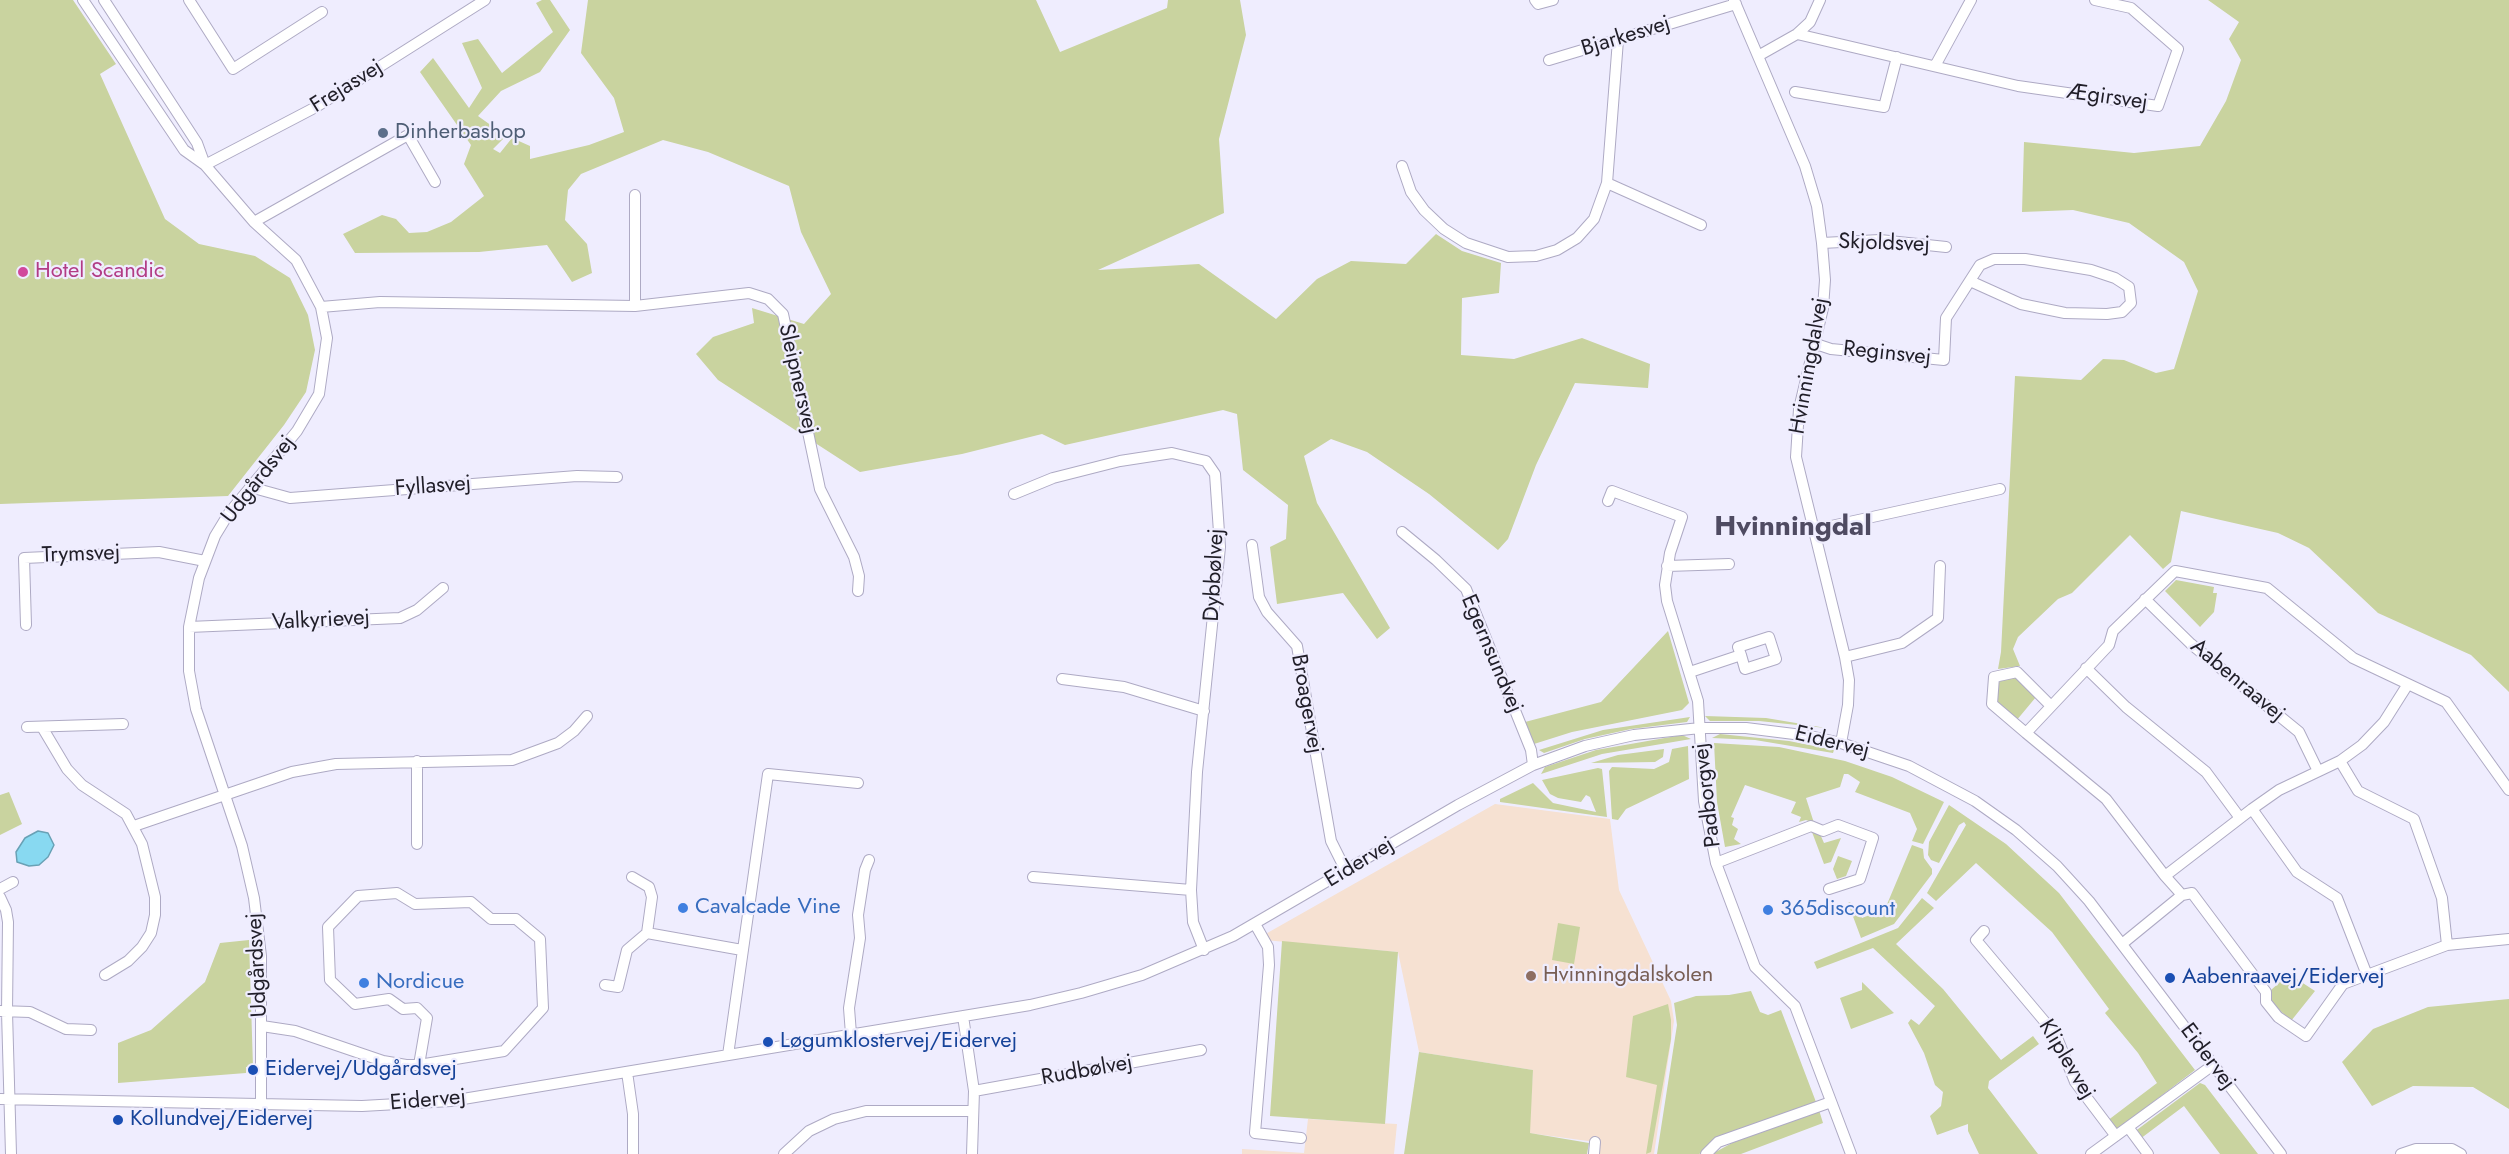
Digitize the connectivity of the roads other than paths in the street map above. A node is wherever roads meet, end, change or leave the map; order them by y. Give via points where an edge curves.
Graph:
1 (83, 0) edge
2 (189, 0) edge
3 (485, 0) edge
4 (1535, 0) edge
5 (1553, 0) edge
6 (1820, 0) edge
7 (1971, 0) edge
8 (2095, 0) edge
9 (109, 2) edge
10 (1735, 2) edge
11 (322, 12) dead end
12 (93, 14) junction
13 (1797, 34) junction
14 (1618, 40) junction
15 (1758, 56) junction
16 (1897, 57) junction
17 (1549, 60) dead end
18 (1935, 66) junction
19 (1795, 92) dead end
20 (205, 165) junction
21 (1402, 166) dead end
22 (435, 182) dead end
23 (1607, 183) junction
24 (635, 195) dead end
25 (254, 222) junction
26 (1701, 225) dead end
27 (1822, 243) junction
28 (1946, 247) dead end
29 (1970, 281) junction
30 (634, 306) junction
31 (321, 307) junction
32 (1816, 344) junction
33 (617, 477) dead end
34 (250, 488) junction
35 (2000, 489) dead end
36 (1014, 494) dead end
37 (1608, 501) dead end
38 (1814, 530) junction
39 (1402, 532) dead end
40 (1252, 545) dead end
41 (205, 561) junction
42 (1729, 564) dead end
43 (1667, 566) junction
44 (1940, 566) dead end
45 (443, 588) dead end
46 (858, 591) dead end
47 (2145, 599) junction
48 (26, 625) dead end
49 (189, 627) junction
50 (1741, 655) dead end
51 (1845, 657) junction
52 (2086, 668) junction
53 (1690, 672) junction
54 (1062, 679) dead end
55 (2408, 684) junction
56 (2050, 705) junction
57 (1204, 711) junction
58 (587, 716) dead end
59 (123, 724) dead end
60 (42, 727) junction
61 (27, 728) dead end
62 (1700, 728) junction
63 (2026, 733) junction
64 (1840, 743) junction
65 (2340, 760) junction
66 (417, 761) junction
67 (1533, 765) junction
68 (2319, 771) junction
69 (858, 783) dead end
70 (2509, 790) edge
71 (225, 794) junction
72 (2252, 809) junction
73 (2240, 818) junction
74 (134, 826) junction
75 (417, 844) dead end
76 (869, 860) dead end
77 (1716, 862) junction
78 (1346, 871) junction
79 (2165, 876) junction
80 (632, 877) dead end
81 (1033, 877) dead end
82 (14, 882) dead end
83 (0, 889) edge
84 (1829, 889) dead end
85 (1191, 890) junction
86 (2182, 896) junction
87 (0, 897) edge
88 (1255, 924) junction
89 (1984, 931) dead end
90 (647, 933) junction
91 (2509, 939) edge
92 (2122, 944) junction
93 (2447, 945) junction
94 (742, 950) junction
95 (1204, 950) junction
96 (105, 975) dead end
97 (2367, 975) junction
98 (605, 985) dead end
99 (3, 1011) edge
100 (963, 1016) junction
101 (262, 1026) junction
102 (91, 1030) dead end
103 (851, 1034) junction
104 (1201, 1050) dead end
105 (728, 1054) junction
106 (419, 1065) junction
107 (2213, 1065) junction
108 (627, 1072) junction
109 (974, 1091) junction
110 (4, 1099) edge
111 (1831, 1102) junction
112 (261, 1104) junction
113 (973, 1111) junction
114 (2128, 1127) junction
115 (2115, 1135) junction
116 (1301, 1138) dead end
117 (1595, 1142) dead end
118 (11, 1154) edge
119 (633, 1154) edge
120 (784, 1154) edge
121 (972, 1154) edge
122 (1594, 1154) edge
123 (1706, 1154) edge
124 (1851, 1154) edge
125 (2091, 1154) edge
126 (2148, 1154) edge
127 (2281, 1154) edge
128 (2401, 1154) edge
129 (2461, 1154) edge

1 - 12 street, Udgårdsvej
2 - 11 street via 233,69
3 - 20 street, Frejasvej via 316,107
4 - 5 street via 1538,4
6 - 13 street via 1810,21
7 - 18 street
8 - 18 street, Ægirsvej via 2131,8 2178,49 2158,105 2018,86
9 - 12 street
9 - 20 street, Udgårdsvej via 197,143
10 - 14 street, Bjarkesvej
10 - 15 street, Hvinningdalvej
12 - 20 street, Udgårdsvej via 184,150
13 - 15 street
13 - 16 street, Ægirsvej
14 - 17 street, Bjarkesvej
14 - 23 street
15 - 27 street, Hvinningdalvej via 1805,166 1817,206
16 - 18 street, Ægirsvej
16 - 19 street via 1884,107
20 - 25 street, Udgårdsvej
21 - 23 street via 1411,192 1444,229 1466,243 1508,256 1536,256 1578,238 1594,219
22 - 25 street via 408,135
23 - 26 street
24 - 30 street
25 - 31 street, Udgårdsvej via 296,260
27 - 28 street, Skjoldsvej via 1880,240
27 - 32 street, Hvinningdalvej via 1825,280
29 - 29 street, Reginsvej via 1980,265 1994,259 2063,263 2115,278 2129,288 2131,303 2122,312 2066,313 2021,304
29 - 32 street, Reginsvej via 1946,318 1944,360 1831,349
30 - 31 street, Sleipnersvej via 380,302
30 - 46 street, Sleipnersvej via 750,293 768,299 783,314 820,489 854,557
31 - 34 street, Udgårdsvej via 327,338 319,394 297,431
32 - 38 street, Hvinningdalvej via 1798,418 1796,457
33 - 34 street, Fyllasvej via 577,476 290,498
34 - 41 street, Udgårdsvej via 229,513
35 - 38 street
36 - 57 street, Dybbølvej via 1053,478 1120,461 1172,453 1206,461 1215,474 1220,547
37 - 43 street, Padborgvej via 1612,491 1682,517
38 - 51 street, Hvinningdalvej
39 - 67 street, Egernsundvej via 1466,589 1531,750
40 - 78 street, Broagervej via 1259,597 1297,646 1331,841
41 - 48 street, Trymsvej via 159,552 24,558
41 - 49 street, Udgårdsvej
42 - 43 street
43 - 53 street, Padborgvej via 1667,601
44 - 51 street via 1938,618 1902,643
45 - 49 street, Valkyrievej via 417,610 400,618
47 - 52 street
47 - 55 street via 2175,571 2267,588 2353,658
47 - 68 street, Aabenraavej via 2191,644 2299,732
49 - 71 street, Udgårdsvej via 189,671 196,709
50 - 53 street
51 - 64 street, Hvinningdalvej via 1848,705
52 - 56 street
52 - 73 street via 2126,707 2206,772
53 - 62 street, Padborgvej
54 - 57 street via 1124,687
55 - 65 street via 2384,722 2362,745
55 - 70 street via 2446,702
56 - 63 street
56 - 63 street via 2017,672 1994,677 1992,704
57 - 85 street, Dybbølvej
58 - 66 street via 558,743 512,760
59 - 60 street
60 - 61 street
60 - 74 street via 67,770 82,785 126,814
62 - 64 street, Eidervej via 1768,730
62 - 67 street, Eidervej via 1617,739
62 - 77 street, Padborgvej via 1704,801
63 - 79 street via 2106,798
64 - 92 street, Eidervej via 1925,773 1998,816 2057,866
65 - 68 street
65 - 93 street via 2358,791 2414,819 2442,898
66 - 71 street via 336,764
66 - 75 street
67 - 78 street, Eidervej via 1484,789
68 - 72 street via 2279,790
69 - 94 street via 768,774
71 - 74 street
71 - 101 street, Udgårdsvej via 254,898 261,956
72 - 73 street
72 - 97 street via 2297,872 2337,898
73 - 79 street
74 - 96 street via 155,897 155,915 151,933 142,947
76 - 103 street via 858,915 860,938 849,1008
77 - 84 street, Padborgvej via 1811,826 1823,831 1838,825 1873,838 1860,879
77 - 111 street, Padborgvej via 1755,967 1795,1006
78 - 88 street, Eidervej
79 - 86 street
80 - 90 street via 650,887
81 - 85 street
82 - 83 street
85 - 95 street, Dybbølvej via 1193,922
86 - 92 street
86 - 97 street via 2192,893 2266,992 2266,1002 2278,1017 2306,1036 2343,984
87 - 99 street via 8,922
88 - 95 street, Eidervej
88 - 116 street via 1268,947 1269,965 1255,1133
89 - 115 street, Kliplevvej via 1976,940 2056,1035 2075,1082
90 - 94 street
90 - 98 street via 627,950 618,987
91 - 93 street
92 - 107 street, Eidervej
93 - 97 street
94 - 105 street
95 - 100 street, Eidervej via 1151,972 1081,993
99 - 102 street via 39,1014 66,1029
99 - 110 street
100 - 103 street, Eidervej
100 - 109 street
101 - 106 street via 295,1031 383,1061
101 - 112 street, Udgårdsvej
103 - 105 street, Eidervej
104 - 109 street, Rudbølvej
105 - 108 street, Eidervej
106 - 106 street via 427,1018 417,1008 403,1009 389,999 355,1004 330,981 328,927 358,896 397,893 415,904 471,902 491,919 516,919 540,939 543,1008 504,1051
107 - 114 street
107 - 127 street, Eidervej
108 - 112 street, Eidervej via 440,1102 362,1106
108 - 119 street
109 - 113 street
110 - 112 street, Eidervej
110 - 118 street
111 - 123 street via 1718,1142
111 - 124 street, Padborgvej
113 - 120 street via 866,1111 834,1119 809,1131
113 - 121 street
114 - 115 street
114 - 126 street
115 - 125 street
117 - 122 street
128 - 129 street via 2416,1149 2452,1149

